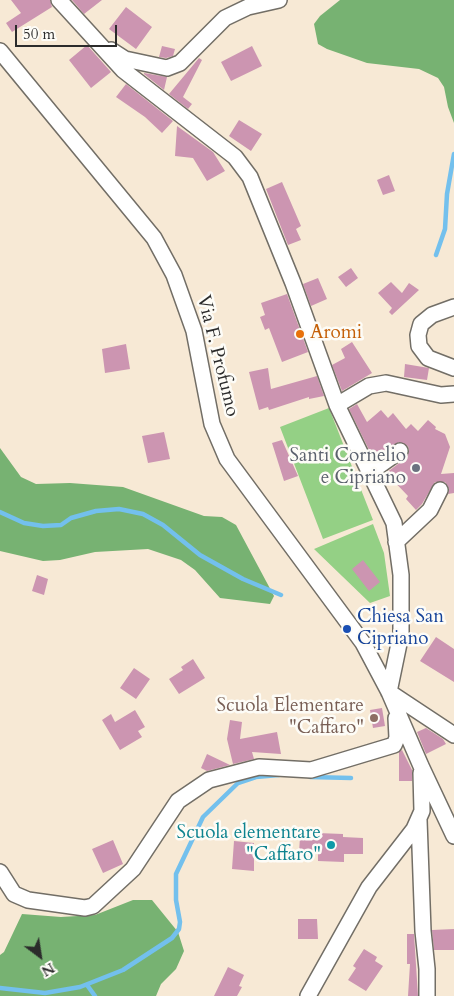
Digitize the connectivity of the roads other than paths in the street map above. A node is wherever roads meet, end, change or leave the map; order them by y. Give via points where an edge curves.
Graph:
1 (59, 0) edge
2 (279, 0) edge
3 (96, 39) junction
4 (0, 51) edge
5 (454, 307) edge
6 (454, 368) edge
7 (454, 394) edge
8 (337, 405) junction
9 (400, 451) dead end
10 (369, 473) junction
11 (440, 490) dead end
12 (396, 542) junction
13 (386, 686) junction
14 (396, 709) junction
15 (454, 735) edge
16 (420, 766) junction
17 (419, 818) junction
18 (454, 836) edge
19 (0, 872) edge
20 (308, 996) edge
21 (427, 996) edge

1 - 3 street
2 - 3 street via 248,7 225,18 180,63 167,68 125,59
3 - 8 street via 122,70 214,139 243,165 293,283
4 - 13 street, Via F. Profumo via 154,238 174,275 194,331 212,424 227,459 363,643
5 - 6 street via 432,315 421,324 418,335 419,346 428,358
7 - 8 street via 441,395 386,383 369,386
8 - 10 street
9 - 10 street
10 - 12 street via 394,523
11 - 12 street via 430,510
12 - 13 street via 401,575 401,634
13 - 14 street, Via F. Profumo
13 - 15 street
14 - 16 street, Via F. Profumo
14 - 19 street via 397,738 394,746 311,770 259,767 209,780 178,801 133,869 93,906 85,908 28,900 14,894
16 - 17 street via 422,811
16 - 18 street, Via F. Profumo
17 - 20 street via 408,839 369,887
17 - 21 street

